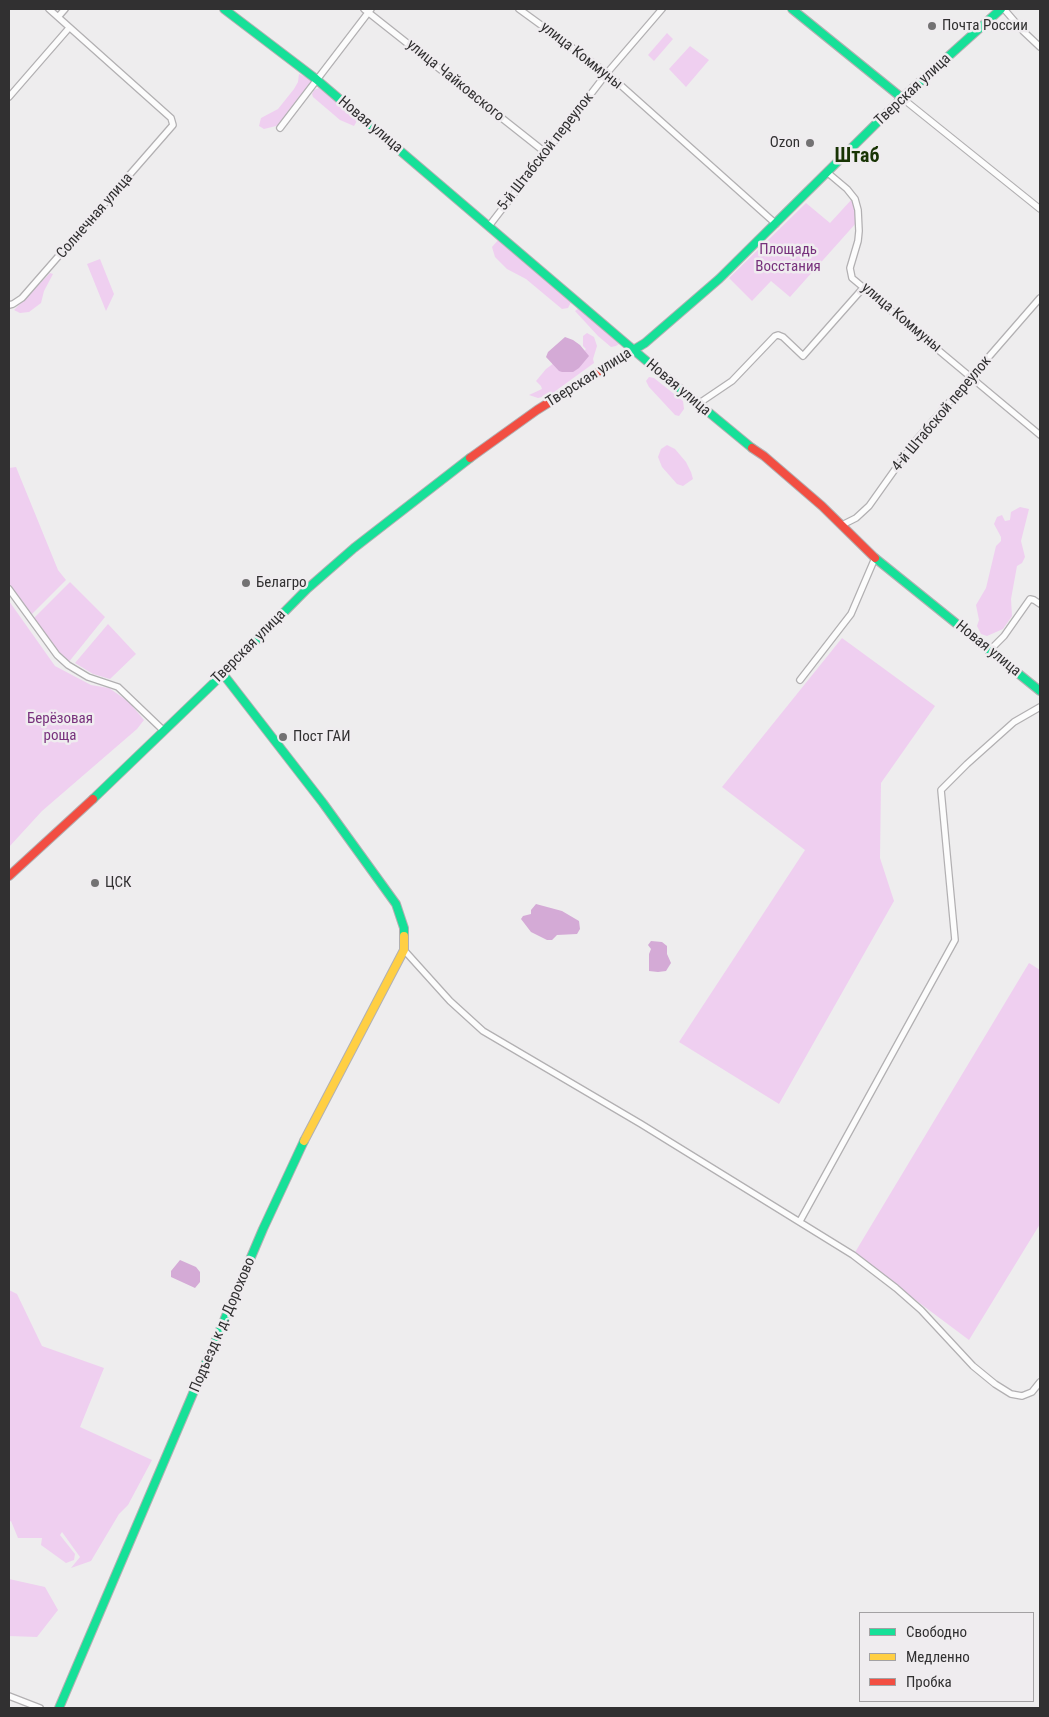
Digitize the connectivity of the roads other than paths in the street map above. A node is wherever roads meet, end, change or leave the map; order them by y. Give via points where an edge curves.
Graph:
1 (49, 9) edge
2 (65, 9) edge
3 (224, 9) edge
4 (520, 9) edge
5 (662, 9) edge
6 (792, 9) edge
7 (1003, 9) edge
8 (368, 10) edge
9 (58, 17) junction
10 (69, 28) junction
11 (1040, 46) edge
12 (608, 73) junction
13 (316, 79) junction
14 (9, 96) edge
15 (902, 98) junction
16 (280, 128) dead end
17 (546, 153) junction
18 (828, 172) junction
19 (1040, 209) edge
20 (776, 224) junction
21 (489, 226) junction
22 (864, 287) junction
23 (1040, 298) edge
24 (11, 304) edge
25 (633, 350) junction
26 (973, 378) junction
27 (698, 404) junction
28 (1040, 435) edge
29 (842, 525) junction
30 (875, 558) junction
31 (9, 589) edge
32 (1040, 604) edge
33 (990, 650) junction
34 (223, 674) junction
35 (800, 680) dead end
36 (1040, 691) edge
37 (1040, 707) edge
38 (164, 731) junction
39 (9, 876) edge
40 (404, 950) junction
41 (800, 1221) junction
42 (1040, 1382) edge
43 (9, 1696) edge
44 (40, 1708) edge
45 (59, 1708) edge

1 - 9 street
2 - 9 street
3 - 13 street, Новая улица
4 - 12 street, улица Коммуны
5 - 12 street, 5-й Штабской переулок
6 - 15 street
7 - 11 street
7 - 15 street, Тверская улица
8 - 13 street
8 - 17 street, улица Чайковского
9 - 10 street
10 - 14 street
10 - 24 street, Солнечная улица via 171,118 174,125 22,298
12 - 17 street, 5-й Штабской переулок
12 - 20 street, улица Коммуны
13 - 16 street
13 - 21 street, Новая улица
15 - 18 street, Тверская улица
15 - 19 street
17 - 21 street, 5-й Штабской переулок
18 - 20 street, Тверская улица
18 - 22 street, улица Коммуны via 855,199 859,231 850,273
20 - 25 street, Тверская улица via 719,279
21 - 25 street, Новая улица
22 - 26 street, улица Коммуны
22 - 27 street via 803,356 783,337 775,336 732,381
23 - 26 street, 4-й Штабской переулок
25 - 27 street, Новая улица
25 - 34 street, Тверская улица via 537,410 378,528 307,589
26 - 28 street, улица Коммуны
26 - 29 street, 4-й Штабской переулок via 913,444 869,506
27 - 29 street, Новая улица via 764,456
29 - 30 street, Новая улица
30 - 33 street, Новая улица
30 - 35 street via 851,614
31 - 38 street via 57,655 88,677 118,687
32 - 33 street via 1030,599
33 - 36 street, Новая улица
34 - 38 street, Тверская улица
34 - 40 street via 396,904 404,928
37 - 41 street via 1014,722 941,790 955,940
38 - 39 street, Тверская улица
40 - 41 street via 450,1001 483,1031
40 - 45 street, Подъезд к д. Дорохово via 279,1194
41 - 42 street via 896,1288 974,1366 1011,1394 1022,1396 1032,1392
43 - 44 street

